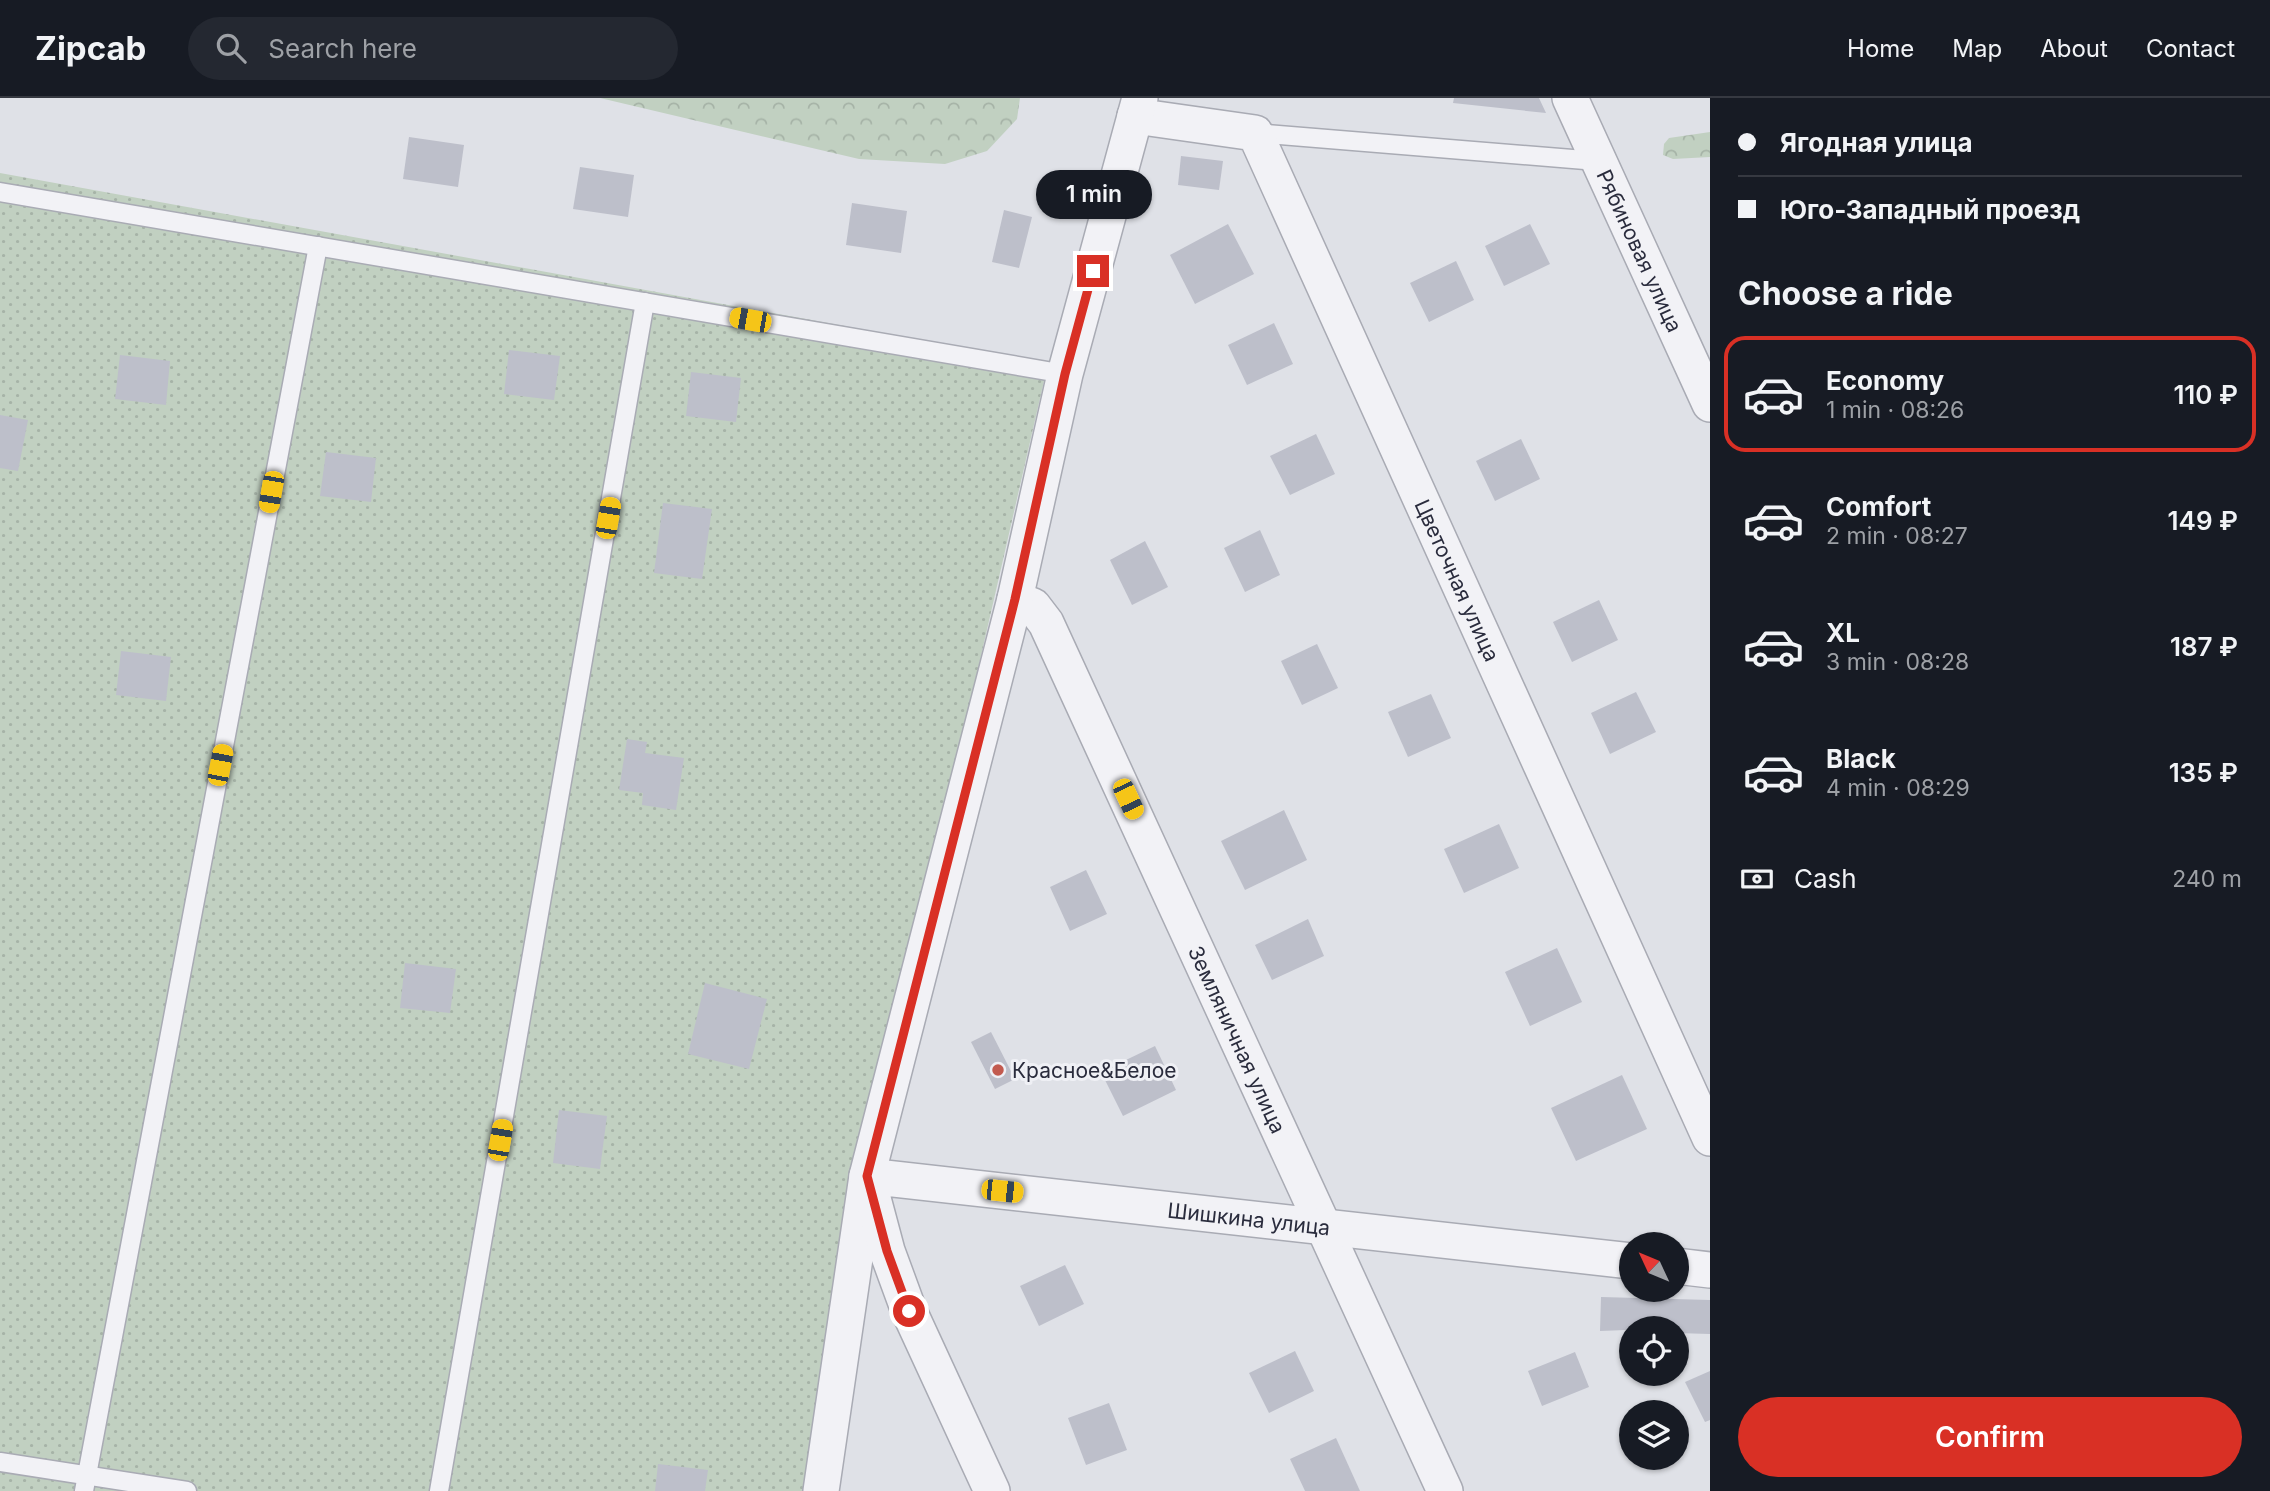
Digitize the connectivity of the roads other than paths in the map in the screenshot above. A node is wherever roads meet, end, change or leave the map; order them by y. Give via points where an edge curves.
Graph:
1 (1570, 98) edge
2 (1137, 107) edge
3 (1255, 133) junction
4 (1597, 162) junction
5 (0, 192) edge
6 (318, 246) junction
7 (645, 302) junction
8 (1065, 374) junction
9 (1710, 404) edge
10 (1015, 599) junction
11 (1710, 1138) edge
12 (867, 1176) junction
13 (1326, 1227) junction
14 (1619, 1260) edge
15 (1689, 1268) edge
16 (1710, 1270) edge
17 (0, 1462) edge
18 (85, 1483) edge
19 (187, 1491) edge
20 (439, 1491) edge
21 (821, 1491) edge
22 (992, 1491) edge
23 (1445, 1491) edge

1 - 4 street, Рябиновая улица
2 - 3 street
2 - 8 street
3 - 4 lane
3 - 11 street, Цветочная улица
4 - 9 street, Рябиновая улица
5 - 6 lane
6 - 7 lane
6 - 18 lane
7 - 8 lane
7 - 20 lane
8 - 10 street
10 - 12 street
10 - 13 street, Земляничная улица via 1033,606 1046,623
12 - 13 street, Шишкина улица
12 - 21 street
12 - 22 street via 909,1311
13 - 14 street, Шишкина улица
13 - 23 street, Земляничная улица
15 - 16 street
17 - 18 lane
18 - 19 lane

